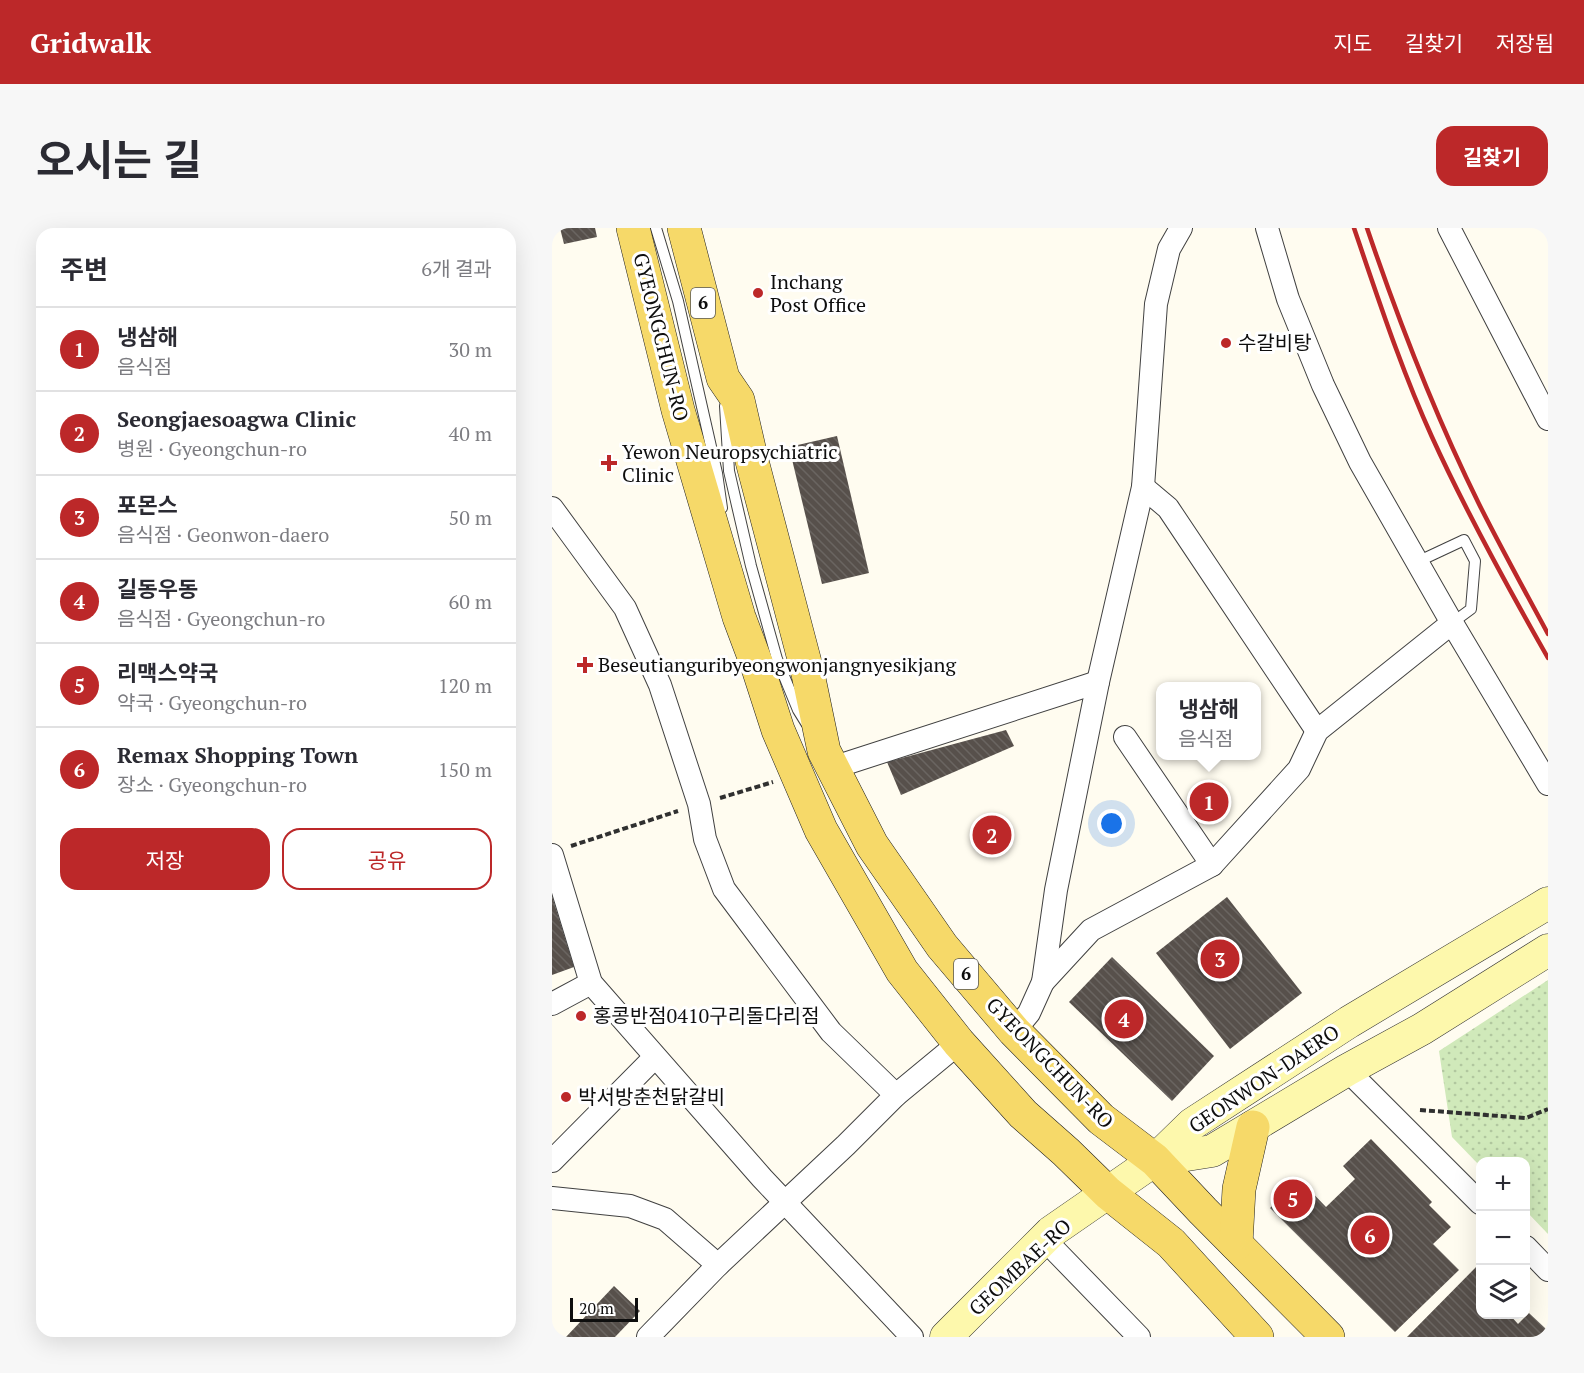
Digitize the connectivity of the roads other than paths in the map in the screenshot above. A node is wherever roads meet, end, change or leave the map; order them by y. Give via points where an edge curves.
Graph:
1 (633, 228) edge
2 (656, 228) edge
3 (684, 228) edge
4 (1181, 228) edge
5 (1267, 228) edge
6 (1449, 228) edge
7 (1548, 419) edge
8 (1143, 488) junction
9 (552, 508) edge
10 (723, 515) dead end
11 (726, 536) dead end
12 (1417, 562) junction
13 (739, 617) junction
14 (1452, 623) junction
15 (1098, 682) junction
16 (1317, 731) junction
17 (1125, 737) dead end
18 (828, 759) junction
19 (1548, 784) edge
20 (557, 852) edge
21 (1212, 865) junction
22 (1548, 903) edge
23 (1548, 950) edge
24 (1043, 982) junction
25 (591, 983) junction
26 (552, 1004) edge
27 (1014, 1031) junction
28 (959, 1043) junction
29 (655, 1057) junction
30 (1347, 1070) junction
31 (896, 1095) junction
32 (1253, 1127) junction
33 (1155, 1160) junction
34 (552, 1161) edge
35 (1108, 1193) junction
36 (552, 1198) edge
37 (1476, 1199) edge
38 (785, 1202) junction
39 (1044, 1239) junction
40 (1236, 1244) junction
41 (1530, 1251) edge
42 (718, 1265) junction
43 (1548, 1270) edge
44 (648, 1337) edge
45 (912, 1337) edge
46 (946, 1337) edge
47 (1139, 1337) edge
48 (1257, 1337) edge
49 (1328, 1337) edge

1 - 13 main road, GYEONGCHUN-RO via 678,410
2 - 10 lane via 678,301
3 - 18 main road, GYEONGCHUN-RO / 6 via 723,378 738,399
4 - 8 street via 1169,249 1156,304
5 - 12 street via 1288,299 1323,385 1360,462
6 - 7 street
8 - 15 street
8 - 16 street via 1168,508
9 - 31 street via 625,608 660,686 699,804 705,839 724,888 831,1032
11 - 13 lane
12 - 14 street
12 - 14 lane via 1464,540 1475,561 1471,609
13 - 28 main road, GYEONGCHUN-RO via 778,730 821,830 902,971
14 - 16 street
14 - 19 street
15 - 18 street
15 - 24 street via 1056,890
16 - 21 street via 1299,769
17 - 21 street
18 - 27 main road, GYEONGCHUN-RO / 6 via 872,845 942,946
20 - 25 street
21 - 24 street via 1091,930
22 - 33 street, GEONWON-DAERO via 1349,1022 1192,1124
23 - 30 street, GEONWON-DAERO via 1422,1029
24 - 27 street via 1029,1013
25 - 26 street
25 - 29 street
27 - 33 main road, GYEONGCHUN-RO / 6 via 1101,1119
28 - 31 street
28 - 35 main road, GYEONGCHUN-RO via 1023,1114
29 - 34 street
29 - 38 street
30 - 32 street, GEONWON-DAERO
30 - 37 street
31 - 38 street
32 - 33 street, GEONWON-DAERO via 1212,1151
32 - 40 main road via 1239,1189
33 - 35 street, GEOMBAE-RO
33 - 40 main road, GYEONGCHUN-RO / 6
35 - 39 street, GEOMBAE-RO
35 - 48 main road, GYEONGCHUN-RO via 1171,1243
36 - 42 street via 630,1206 665,1219
38 - 42 street
38 - 45 street
39 - 46 street, GEOMBAE-RO
39 - 47 street
40 - 49 main road, GYEONGCHUN-RO / 6
41 - 43 street
42 - 44 street

